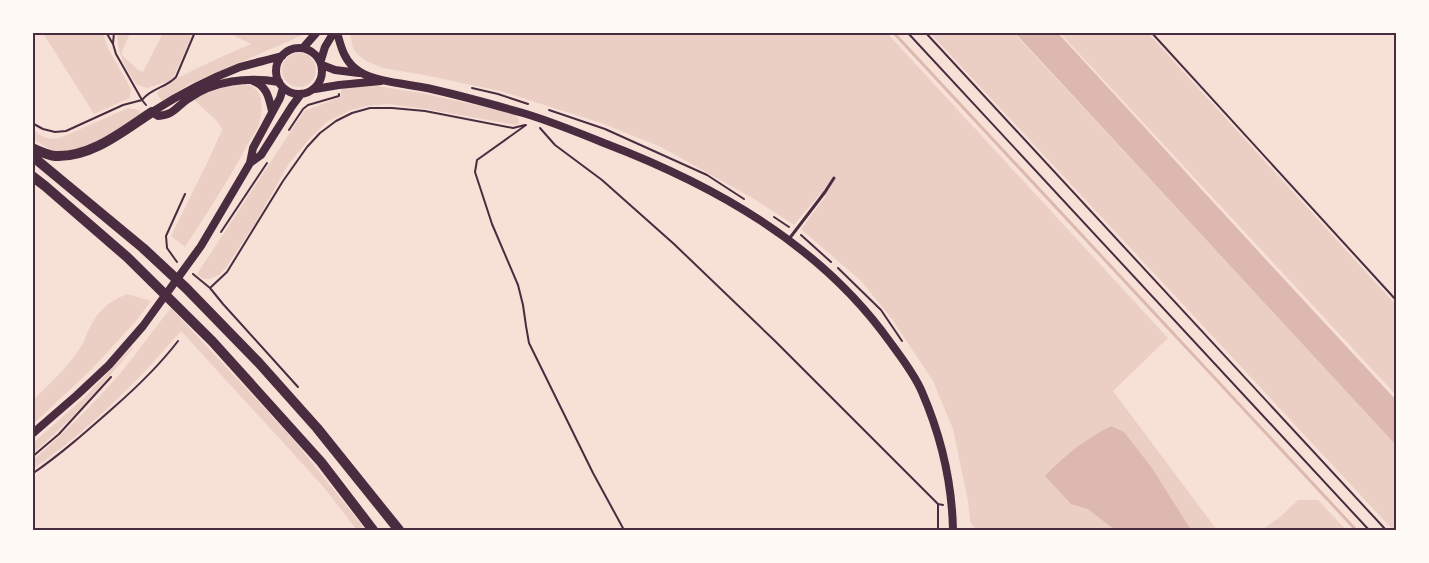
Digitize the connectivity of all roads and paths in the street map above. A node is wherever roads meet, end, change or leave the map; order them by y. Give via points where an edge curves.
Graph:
1 (106, 32) edge
2 (114, 32) edge
3 (195, 32) edge
4 (317, 32) edge
5 (335, 32) edge
6 (906, 32) edge
7 (925, 32) edge
8 (1151, 32) edge
9 (113, 44) junction
10 (303, 48) junction
11 (282, 56) junction
12 (321, 62) junction
13 (361, 73) junction
14 (249, 79) junction
15 (388, 81) junction
16 (281, 85) junction
17 (339, 85) junction
18 (471, 88) dead end
19 (315, 89) junction
20 (301, 94) junction
21 (142, 100) junction
22 (534, 106) dead end
23 (543, 108) dead end
24 (272, 111) junction
25 (152, 112) junction
26 (529, 118) junction
27 (32, 123) edge
28 (526, 125) junction
29 (287, 133) dead end
30 (32, 148) edge
31 (32, 156) edge
32 (271, 157) dead end
33 (250, 163) junction
34 (32, 176) edge
35 (834, 178) dead end
36 (185, 194) dead end
37 (747, 200) dead end
38 (771, 215) dead end
39 (795, 231) junction
40 (218, 237) dead end
41 (788, 239) junction
42 (175, 260) dead end
43 (1396, 300) edge
44 (178, 341) dead end
45 (902, 341) dead end
46 (116, 372) dead end
47 (298, 387) dead end
48 (32, 434) edge
49 (32, 457) edge
50 (32, 474) edge
51 (938, 504) junction
52 (953, 508) junction
53 (372, 530) edge
54 (399, 530) edge
55 (624, 530) edge
56 (938, 530) edge
57 (953, 530) edge
58 (1369, 530) edge
59 (1386, 530) edge

1 - 9 path
2 - 9 path
3 - 21 path via 176,77 148,92
4 - 10 street
5 - 12 street
5 - 13 street via 346,60
6 - 58 path
7 - 59 path
8 - 43 path
9 - 21 path
10 - 11 street via 292,49
10 - 12 street via 315,54
11 - 16 street via 276,68
11 - 25 street via 212,79
12 - 13 street via 339,71
12 - 19 street via 322,78
13 - 15 street
14 - 16 street
14 - 24 street via 263,87
14 - 25 street via 202,91 187,99 171,114 158,116
15 - 17 street
15 - 26 street via 453,95
16 - 20 street via 294,94
16 - 24 street via 280,98
17 - 19 street
17 - 29 path via 339,96 308,105
18 - 22 path
19 - 20 street
20 - 33 street via 261,155
21 - 25 path
21 - 27 path via 123,105 66,131 55,132
23 - 37 path via 605,129 707,175
24 - 33 street via 253,148
25 - 30 highway via 99,145 73,155 52,156
26 - 28 path
26 - 41 street via 674,172 743,209
26 - 51 path via 555,145 602,180 674,244
28 - 47 path via 513,128 425,111 370,108 336,120 307,146 227,272 210,288
28 - 55 path via 477,160 475,172 518,286 529,343
31 - 54 highway via 143,248 259,362
32 - 40 path
33 - 48 street via 201,246 143,326 109,365
34 - 53 highway via 127,257 212,342 321,462
35 - 39 lane
36 - 42 path via 166,236 167,248
38 - 39 path
39 - 41 lane
39 - 45 path via 882,310
41 - 52 street via 858,302 922,390 945,462
44 - 50 path via 165,359 129,394 57,457
46 - 49 path via 59,434
51 - 52 path
51 - 56 path
52 - 57 street

